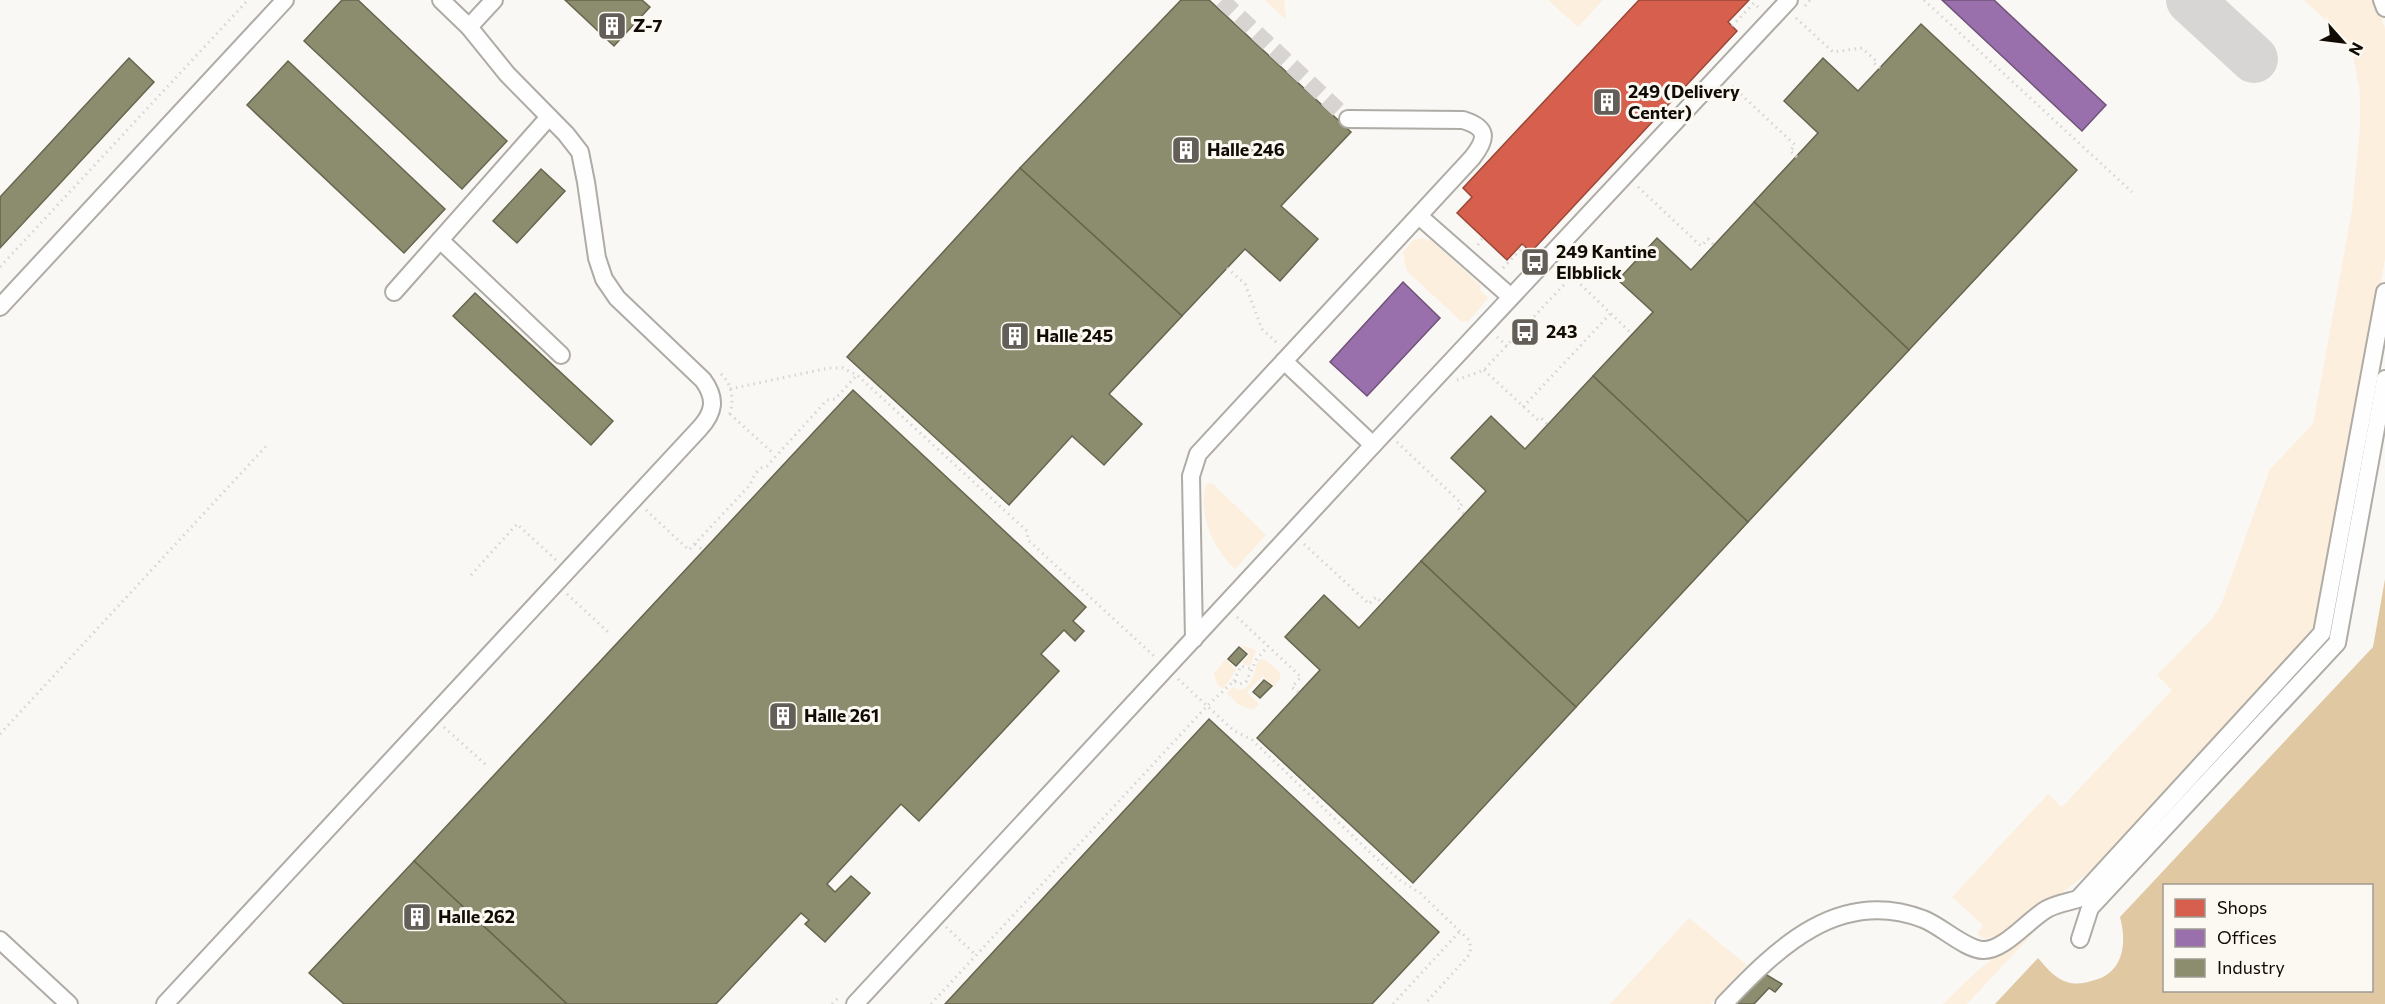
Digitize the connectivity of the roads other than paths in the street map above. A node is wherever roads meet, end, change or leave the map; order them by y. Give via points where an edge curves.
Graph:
1 (285, 0) edge
2 (441, 0) edge
3 (494, 0) edge
4 (1790, 0) edge
5 (2382, 0) edge
6 (2385, 8) edge
7 (469, 27) junction
8 (549, 117) junction
9 (1348, 119) tunnel mouth
10 (1419, 216) junction
11 (440, 240) junction
12 (394, 292) dead end
13 (2385, 292) edge
14 (1511, 297) junction
15 (0, 307) edge
16 (561, 355) dead end
17 (1284, 361) junction
18 (2385, 379) edge
19 (1373, 445) junction
20 (1194, 639) junction
21 (2080, 939) dead end
22 (0, 940) edge
23 (69, 1004) edge
24 (165, 1004) edge
25 (855, 1004) edge
26 (1724, 1004) edge

1 - 15 street
2 - 7 street
3 - 7 street
4 - 14 street
5 - 6 street
7 - 8 street
8 - 11 street
8 - 24 street via 580,153 604,279 617,298 703,380 713,396 711,412
9 - 10 street via 1463,120 1482,130 1482,146
10 - 14 street
10 - 17 street
11 - 12 street
11 - 16 street
13 - 26 street via 2322,633 2078,898 2048,909 1990,949 1976,949 1929,921 1904,912 1872,909 1840,915 1804,931 1760,965
14 - 19 street
17 - 19 street
17 - 20 street via 1198,454 1191,476
18 - 21 street via 2337,643 2090,908
19 - 20 street
20 - 25 street
22 - 23 street

